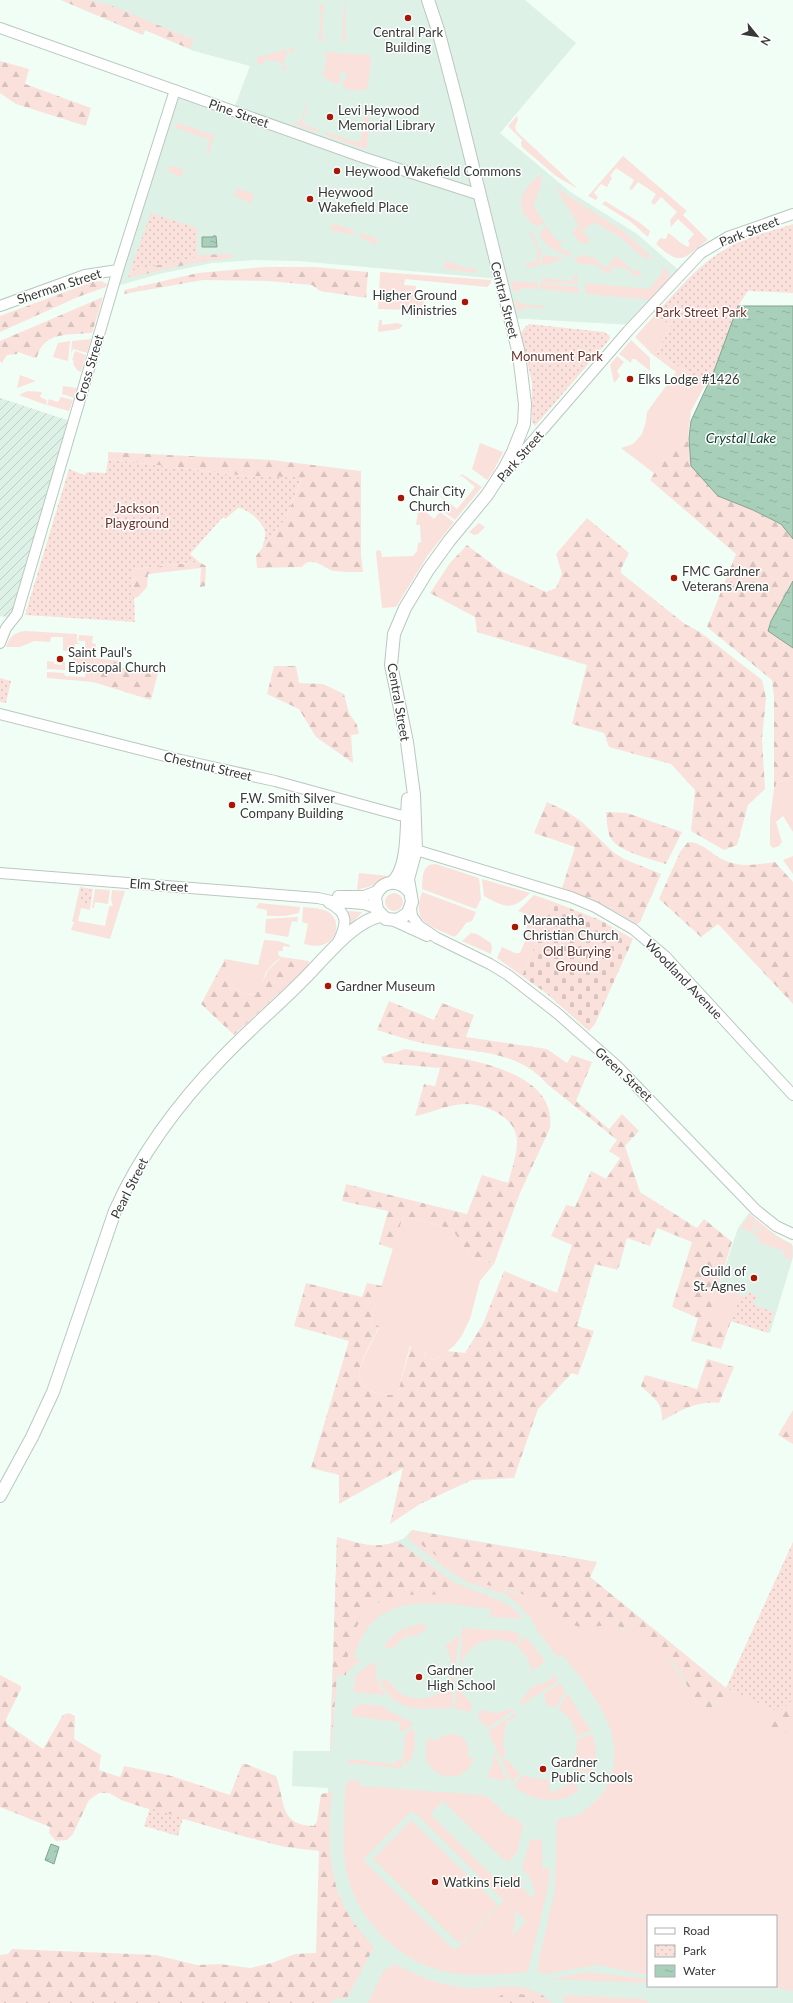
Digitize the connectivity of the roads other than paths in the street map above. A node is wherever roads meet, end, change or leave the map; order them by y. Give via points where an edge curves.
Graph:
1 (428, 0) edge
2 (0, 28) edge
3 (175, 90) junction
4 (480, 196) junction
5 (793, 214) edge
6 (118, 270) junction
7 (0, 306) edge
8 (524, 424) junction
9 (545, 427) junction
10 (495, 485) junction
11 (0, 643) edge
12 (0, 714) edge
13 (411, 817) junction
14 (416, 850) junction
15 (0, 873) edge
16 (391, 883) junction
17 (377, 891) junction
18 (409, 891) junction
19 (318, 898) junction
20 (411, 908) junction
21 (379, 911) junction
22 (437, 938) junction
23 (330, 953) junction
24 (793, 1095) edge
25 (793, 1234) edge
26 (3, 1481) edge
27 (0, 1496) edge

1 - 4 main road, Central Street
2 - 3 street, Pine Street
3 - 4 street, Pine Street
3 - 6 street, Cross Street
4 - 8 main road, Central Street via 519,358 525,404
5 - 9 street, Park Street via 728,237 701,253
6 - 7 street, Sherman Street via 85,275
6 - 11 street, Cross Street via 17,614 6,628
8 - 9 street, Park Street via 533,432
8 - 10 main road, Central Street via 513,452
9 - 10 street, Park Street
10 - 13 main road, Central Street via 428,570 405,608 394,634 391,665 414,795
12 - 13 street, Chestnut Street
13 - 14 main road
13 - 16 main road via 400,872
14 - 18 main road via 408,879
14 - 24 street, Woodland Avenue via 577,899 620,921 665,956
15 - 19 street, Elm Street
16 - 17 main road via 381,886
16 - 18 main road via 400,884
17 - 19 street via 364,896
17 - 21 main road
18 - 20 main road
19 - 21 street via 364,904
19 - 23 street via 338,908 345,920 342,933
20 - 21 main road via 403,917
20 - 22 street via 412,916 418,925
21 - 22 street via 409,929
21 - 23 main road, Pearl Street via 346,936
22 - 25 street, Green Street via 502,971 557,1014 630,1078 756,1210 776,1226
23 - 26 main road, Pearl Street via 208,1072 167,1123 134,1173 115,1211 52,1392 32,1437
26 - 27 main road, Pearl Street

